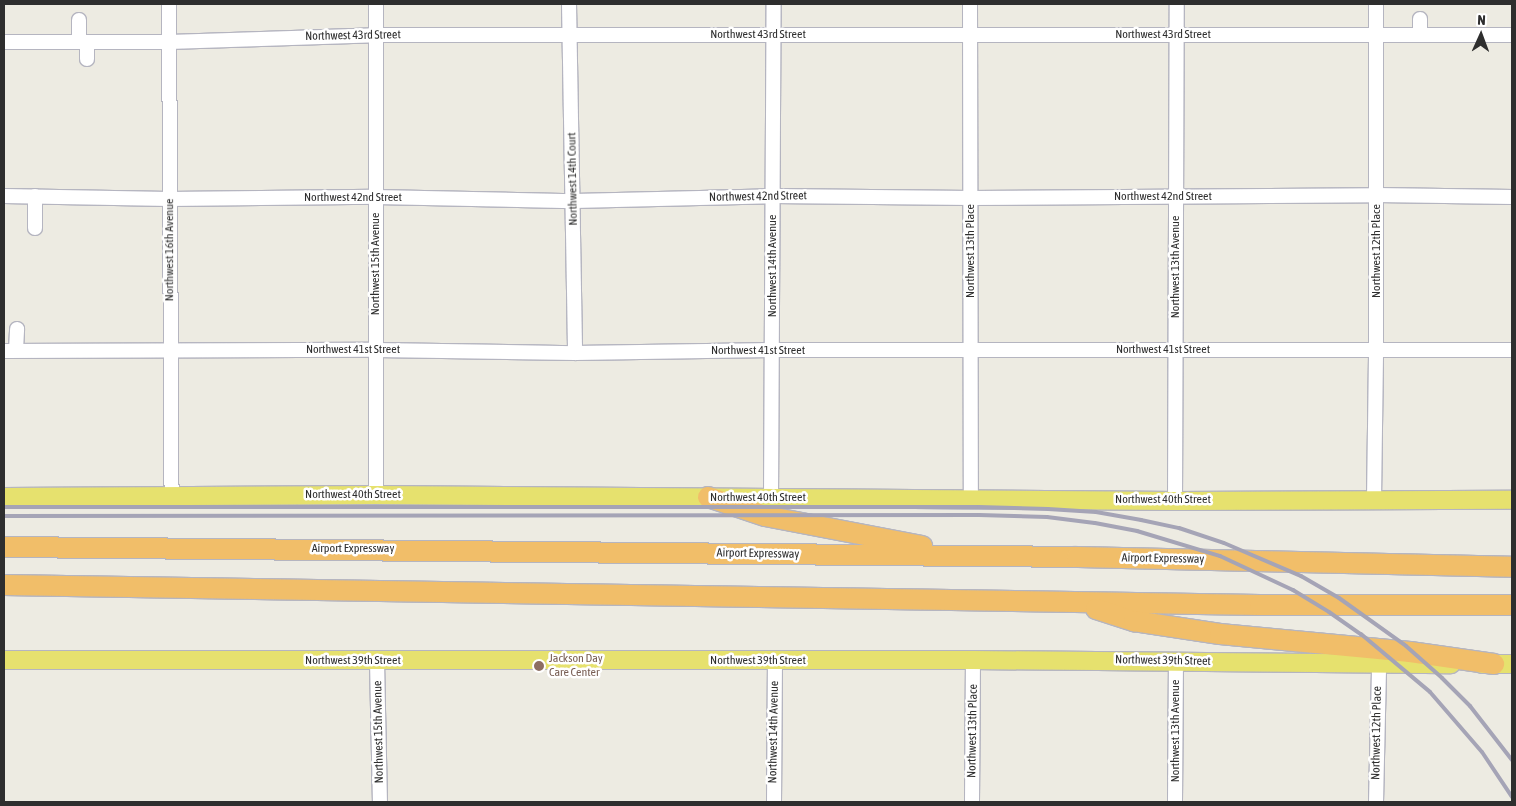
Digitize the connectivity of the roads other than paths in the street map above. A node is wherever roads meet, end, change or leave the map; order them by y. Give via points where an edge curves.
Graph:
1 (169, 4) edge
2 (376, 4) edge
3 (569, 4) edge
4 (774, 4) edge
5 (970, 4) edge
6 (1177, 4) edge
7 (1376, 4) edge
8 (1420, 19) dead end
9 (79, 20) dead end
10 (376, 35) junction
11 (569, 35) junction
12 (774, 35) junction
13 (970, 35) junction
14 (1176, 35) junction
15 (1376, 35) junction
16 (1420, 35) junction
17 (1512, 35) edge
18 (4, 42) edge
19 (83, 42) junction
20 (169, 42) junction
21 (87, 59) dead end
22 (1377, 195) junction
23 (4, 196) edge
24 (35, 196) junction
25 (773, 196) junction
26 (376, 197) junction
27 (1176, 197) junction
28 (1512, 197) edge
29 (971, 198) junction
30 (169, 199) junction
31 (574, 201) junction
32 (35, 228) dead end
33 (17, 329) dead end
34 (1376, 348) junction
35 (10, 350) edge
36 (170, 350) junction
37 (376, 350) junction
38 (772, 350) junction
39 (1175, 350) junction
40 (1512, 350) edge
41 (971, 352) junction
42 (575, 353) junction
43 (376, 495) junction
44 (4, 497) edge
45 (172, 497) junction
46 (708, 497) junction
47 (771, 498) junction
48 (971, 499) junction
49 (1374, 499) junction
50 (1512, 500) edge
51 (1175, 501) junction
52 (11, 547) edge
53 (1011, 557) junction
54 (1512, 567) edge
55 (11, 585) edge
56 (1072, 602) junction
57 (1512, 606) edge
58 (4, 660) edge
59 (973, 660) junction
60 (1176, 660) junction
61 (377, 661) junction
62 (775, 661) junction
63 (1503, 664) edge
64 (1378, 665) junction
65 (380, 802) edge
66 (774, 802) edge
67 (972, 802) edge
68 (1175, 802) edge
69 (1376, 802) edge

1 - 20 street, Northwest 16th Avenue
2 - 10 street, Northwest 15th Avenue
3 - 11 street, Northwest 14th Court
4 - 12 street, Northwest 14th Avenue
5 - 13 street, Northwest 13th Place
6 - 14 street, Northwest 13th Avenue
7 - 15 street, Northwest 12th Place
8 - 16 street
9 - 19 street
10 - 11 street, Northwest 43rd Street
10 - 20 street, Northwest 43rd Street
10 - 26 street, Northwest 15th Avenue
11 - 12 street, Northwest 43rd Street
11 - 31 street, Northwest 14th Court
12 - 13 street, Northwest 43rd Street
12 - 25 street, Northwest 14th Avenue
13 - 14 street, Northwest 43rd Street
13 - 29 street, Northwest 13th Place
14 - 15 street, Northwest 43rd Street
14 - 27 street, Northwest 13th Avenue
15 - 16 street, Northwest 43rd Street
15 - 22 street, Northwest 12th Place
16 - 17 street, Northwest 43rd Street
18 - 19 street, Northwest 43rd Street
19 - 20 street, Northwest 43rd Street
19 - 21 street
20 - 30 street, Northwest 16th Avenue
22 - 27 street, Northwest 42nd Street
22 - 28 street, Northwest 42nd Street
22 - 34 street, Northwest 12th Place
23 - 24 street, Northwest 42nd Street
24 - 30 street, Northwest 42nd Street
24 - 32 street
25 - 29 street, Northwest 42nd Street
25 - 31 street, Northwest 42nd Street
25 - 38 street, Northwest 14th Avenue
26 - 30 street, Northwest 42nd Street
26 - 31 street, Northwest 42nd Street
26 - 37 street, Northwest 15th Avenue
27 - 29 street, Northwest 42nd Street
27 - 39 street, Northwest 13th Avenue
29 - 41 street, Northwest 13th Place
30 - 36 street, Northwest 16th Avenue
31 - 42 street, Northwest 14th Court
33 - 35 street
34 - 39 street, Northwest 41st Street
34 - 40 street, Northwest 41st Street
34 - 49 street, Northwest 12th Place
35 - 36 street, Northwest 41st Street
36 - 37 street, Northwest 41st Street
36 - 45 street, Northwest 16th Avenue
37 - 42 street, Northwest 41st Street
37 - 43 street, Northwest 15th Avenue
38 - 41 street, Northwest 41st Street
38 - 42 street, Northwest 41st Street
38 - 47 street, Northwest 14th Avenue
39 - 41 street, Northwest 41st Street
39 - 51 street, Northwest 13th Avenue
41 - 48 street, Northwest 13th Place
43 - 45 main road, Northwest 40th Street
43 - 46 main road, Northwest 40th Street
44 - 45 main road, Northwest 40th Street
46 - 47 main road, Northwest 40th Street
46 - 53 highway via 801,524 908,544
47 - 48 main road, Northwest 40th Street
48 - 51 main road, Northwest 40th Street
49 - 50 main road, Northwest 40th Street
49 - 51 main road, Northwest 40th Street
52 - 53 highway, Airport Expressway
53 - 54 highway, Airport Expressway
55 - 56 highway
56 - 57 highway
56 - 63 highway via 1134,621 1220,634
58 - 61 main road, Northwest 39th Street
59 - 60 main road, Northwest 39th Street
59 - 62 main road, Northwest 39th Street
59 - 67 street, Northwest 13th Place
60 - 64 main road, Northwest 39th Street
60 - 68 street, Northwest 13th Avenue
61 - 62 main road, Northwest 39th Street
61 - 65 street, Northwest 15th Avenue
62 - 66 street, Northwest 14th Avenue
63 - 64 main road, Northwest 39th Street
64 - 69 street, Northwest 12th Place

